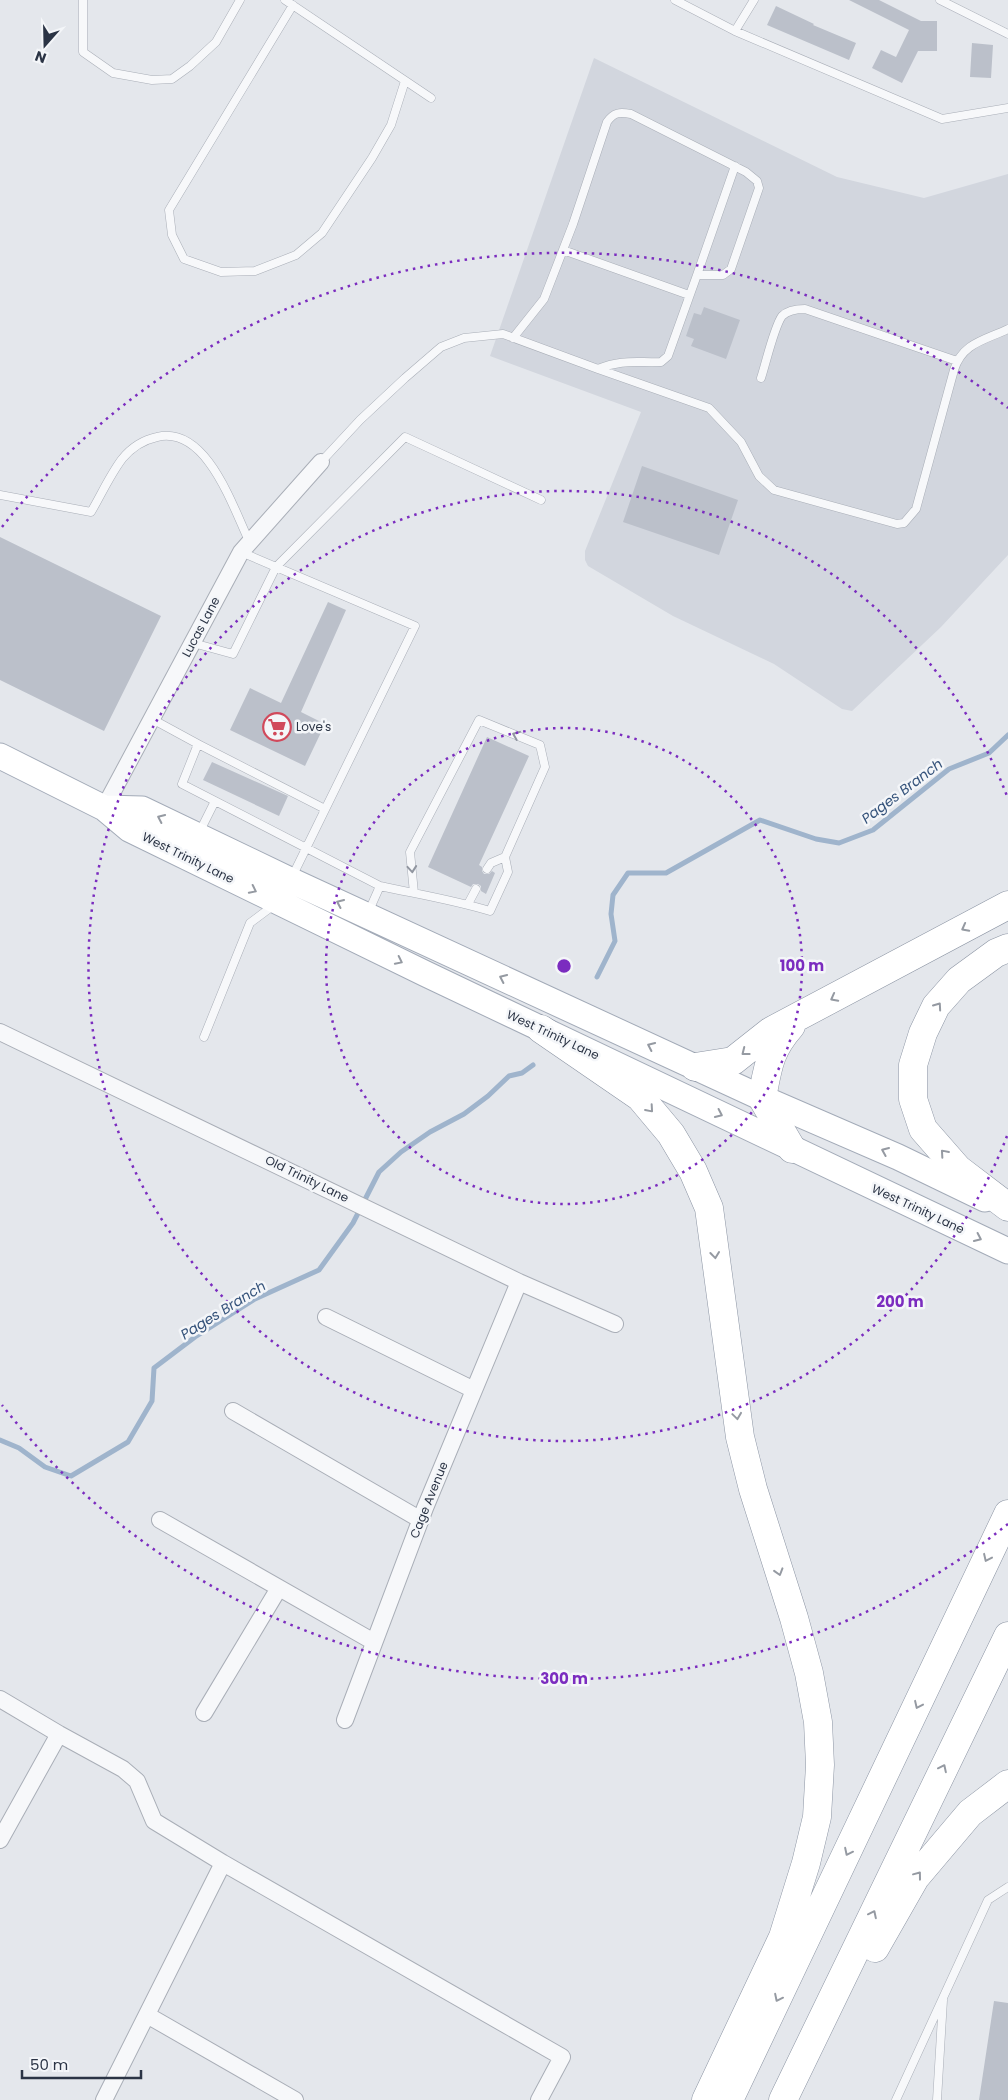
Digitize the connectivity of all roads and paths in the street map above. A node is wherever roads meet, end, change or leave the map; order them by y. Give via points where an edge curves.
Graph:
1 (83, 0) edge
2 (240, 0) edge
3 (285, 0) edge
4 (675, 0) edge
5 (754, 0) edge
6 (940, 0) edge
7 (293, 5) junction
8 (735, 30) junction
9 (1008, 34) edge
10 (405, 81) junction
11 (431, 98) dead end
12 (1008, 108) edge
13 (735, 166) junction
14 (563, 250) junction
15 (697, 275) junction
16 (689, 295) junction
17 (1008, 329) edge
18 (513, 338) junction
19 (957, 361) junction
20 (598, 369) junction
21 (761, 378) dead end
22 (321, 462) joint
23 (0, 495) edge
24 (541, 500) dead end
25 (246, 548) junction
26 (276, 567) junction
27 (193, 643) junction
28 (152, 719) junction
29 (198, 744) junction
30 (0, 756) edge
31 (215, 801) junction
32 (104, 808) junction
33 (325, 809) junction
34 (192, 846) junction
35 (306, 848) junction
36 (505, 857) junction
37 (487, 869) dead end
38 (380, 886) junction
39 (476, 889) dead end
40 (284, 891) junction
41 (414, 893) junction
42 (468, 904) junction
43 (1008, 905) edge
44 (362, 928) junction
45 (1008, 948) edge
46 (800, 1016) junction
47 (541, 1029) junction
48 (0, 1032) edge
49 (204, 1037) dead end
50 (695, 1067) junction
51 (762, 1098) junction
52 (792, 1149) junction
53 (1008, 1208) edge
54 (1008, 1251) edge
55 (519, 1282) junction
56 (326, 1317) dead end
57 (615, 1324) dead end
58 (474, 1390) junction
59 (233, 1412) dead end
60 (1008, 1514) edge
61 (160, 1520) dead end
62 (421, 1520) junction
63 (279, 1588) junction
64 (1008, 1636) edge
65 (374, 1642) junction
66 (0, 1699) edge
67 (204, 1713) dead end
68 (344, 1720) dead end
69 (59, 1734) junction
70 (1008, 1784) edge
71 (0, 1840) edge
72 (223, 1863) junction
73 (1008, 1887) edge
74 (944, 1995) junction
75 (147, 2015) junction
76 (104, 2100) edge
77 (295, 2100) edge
78 (539, 2100) edge
79 (706, 2100) edge
80 (729, 2100) edge
81 (783, 2100) edge
82 (790, 2100) edge
83 (896, 2100) edge
84 (937, 2100) edge

1 - 2 lane via 83,52 113,73 152,80 172,79 190,66 216,42
3 - 7 lane
4 - 8 lane
5 - 8 lane
6 - 9 lane
7 - 10 lane
7 - 10 lane via 169,210 172,235 184,258 229,272 255,271 296,255 322,234 372,158 391,125
8 - 12 lane via 942,119
10 - 11 lane
13 - 14 lane via 631,114 620,112 612,115
13 - 15 lane
13 - 15 lane via 756,181 759,188 731,269 722,275
14 - 16 lane
14 - 18 lane via 544,299
15 - 16 lane
16 - 20 lane via 668,356 661,362 627,361
17 - 19 lane via 970,346
18 - 20 lane
18 - 22 lane via 503,334 464,338 441,347 360,420
19 - 20 lane via 916,509 904,523 897,524 774,490 759,476 740,442 709,408
19 - 21 lane via 805,309 793,310 783,316 777,327
22 - 25 street, Lucas Lane
23 - 25 lane via 91,512 123,458 144,440 166,435 183,438 208,460
24 - 26 lane via 405,437
25 - 26 lane
25 - 27 street, Lucas Lane
26 - 27 lane via 233,654
26 - 33 lane via 415,626
27 - 28 street, Lucas Lane
28 - 29 lane
28 - 32 street, Lucas Lane
29 - 31 lane via 182,784
29 - 33 lane
30 - 32 main road, West Trinity Lane
31 - 34 lane
31 - 35 lane
32 - 34 main road, West Trinity Lane via 129,829
33 - 35 lane
34 - 40 main road, West Trinity Lane
35 - 38 lane
35 - 40 lane
36 - 37 lane via 491,863
36 -> 41 lane via 545,767 540,745 479,720 410,852
36 - 42 lane via 508,872 490,911
38 - 41 lane
38 - 44 lane
39 - 42 lane
40 - 44 main road, West Trinity Lane
40 - 49 lane via 250,923
41 - 42 lane
43 -> 46 highway
44 -> 47 main road, West Trinity Lane
50 -> 44 main road, West Trinity Lane
53 -> 45 highway via 958,1169 923,1129 913,1098 913,1065 936,1006 959,980
46 -> 50 highway via 771,1030 734,1061
46 - 51 highway via 780,1038 770,1057
47 -> 52 main road, West Trinity Lane
47 -> 79 highway via 640,1097 671,1134 693,1171 709,1208 740,1437 794,1618 818,1722 817,1817 806,1863 783,1937
48 - 55 street, Old Trinity Lane
50 - 51 main road, West Trinity Lane
51 - 52 highway
53 -> 51 main road, West Trinity Lane
52 -> 54 main road, West Trinity Lane
55 - 57 street, Old Trinity Lane
55 - 58 street, Cage Avenue
56 - 58 street
58 - 62 street, Cage Avenue
59 - 62 street
60 -> 80 highway
61 - 63 street
62 - 65 street, Cage Avenue
63 - 65 street
63 - 67 street
81 -> 64 highway
65 - 68 street, Cage Avenue
66 - 69 street
69 - 71 street
69 - 72 street via 123,1768 137,1781 154,1821
82 -> 70 highway via 915,1878 970,1813
72 - 75 street
72 - 78 street via 562,2057
73 - 74 lane via 988,1900
74 - 83 lane
74 - 84 lane
75 - 76 street
75 - 77 street

